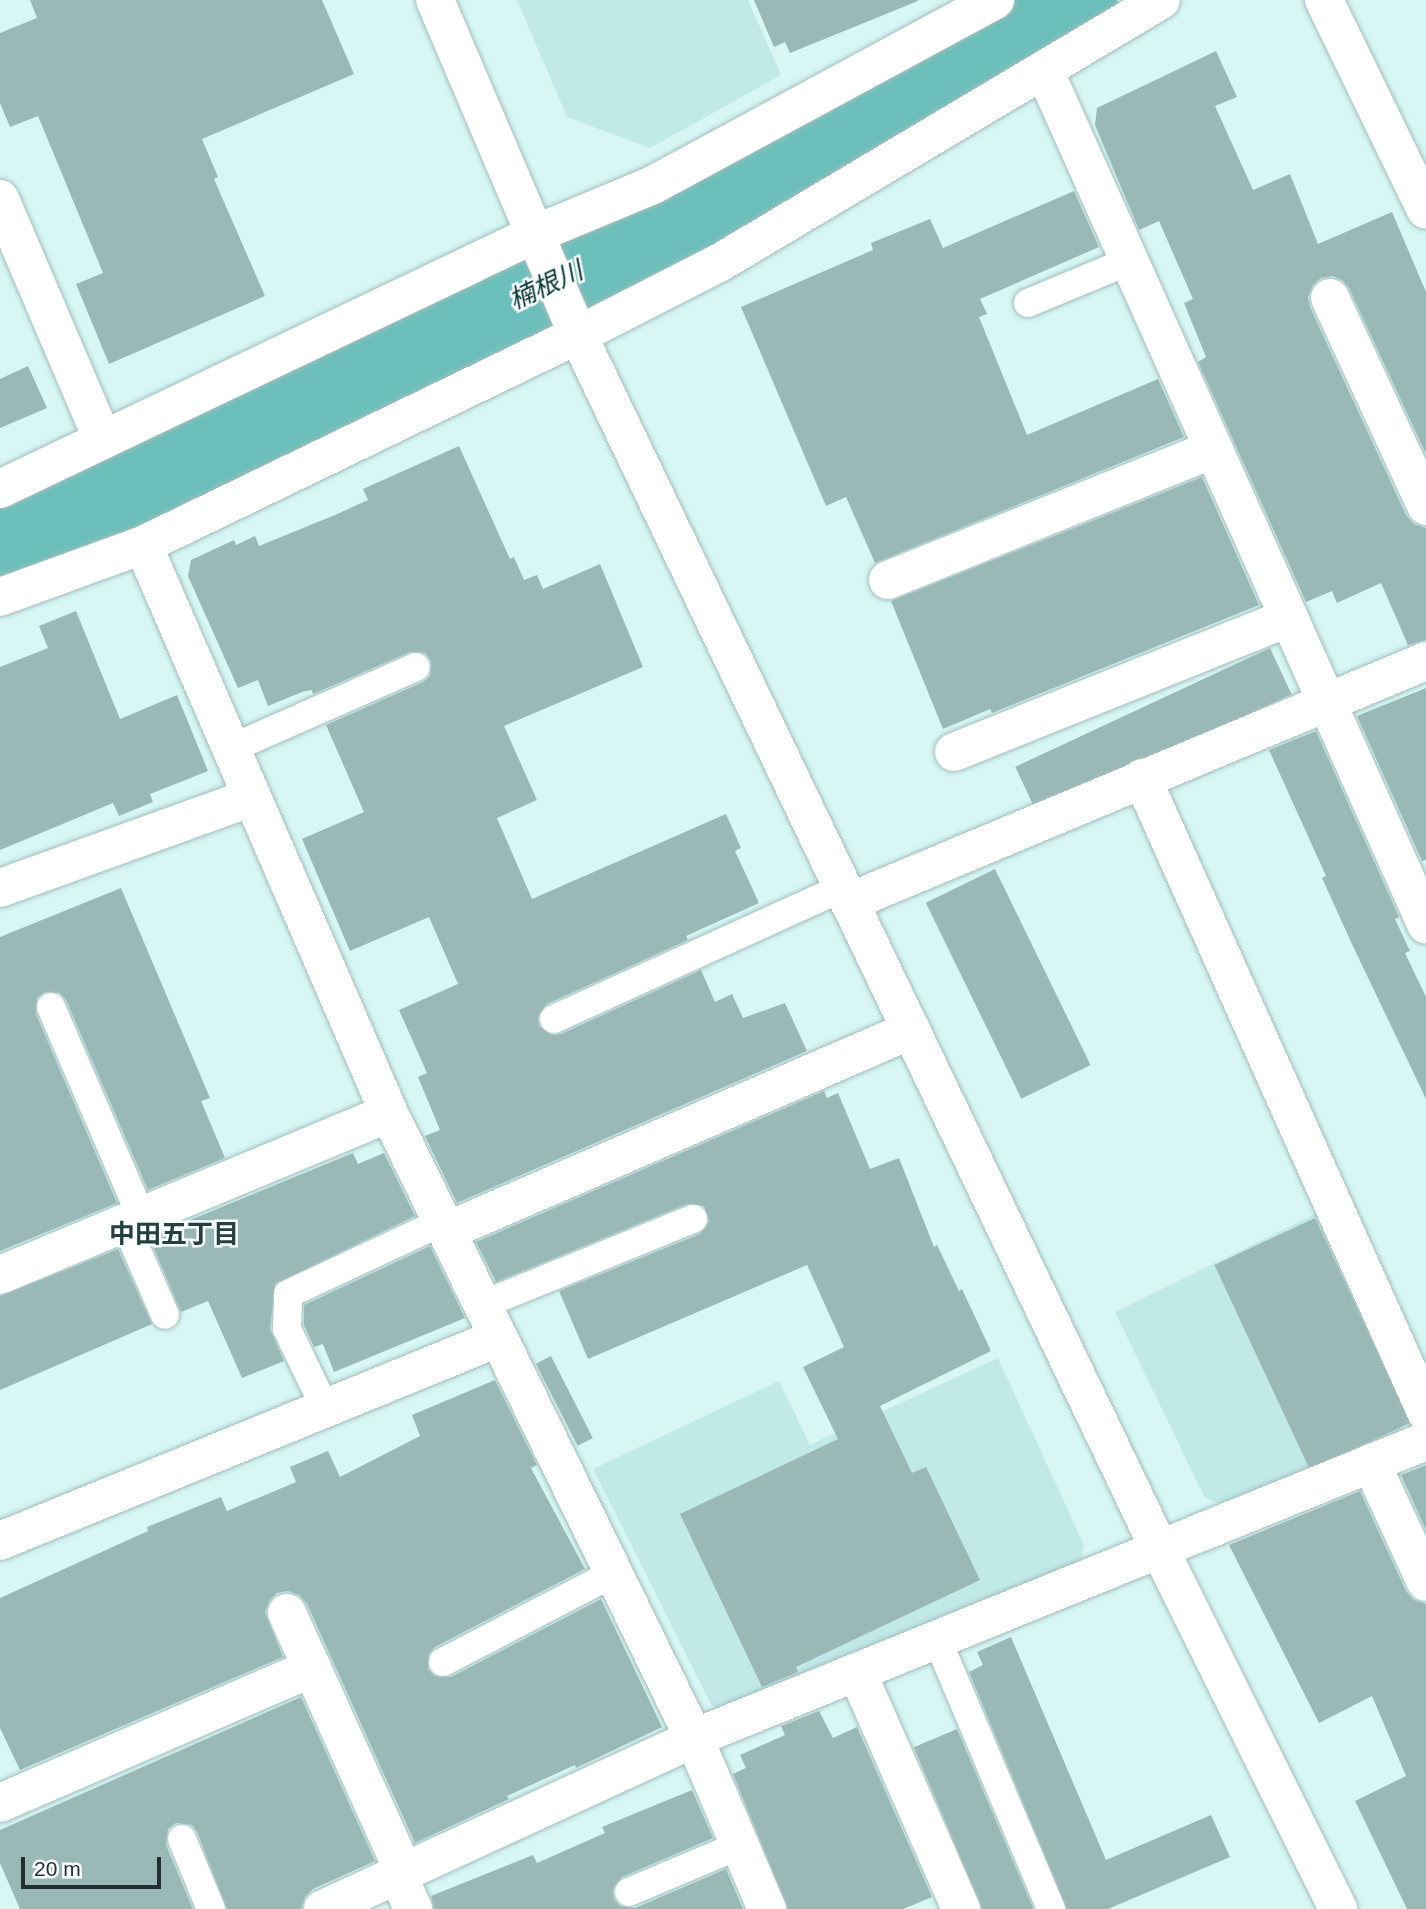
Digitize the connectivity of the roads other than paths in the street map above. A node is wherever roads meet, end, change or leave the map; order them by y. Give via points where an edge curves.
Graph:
1 (435, 0) edge
2 (995, 0) edge
3 (1161, 0) edge
4 (1324, 0) edge
5 (1044, 70) junction
6 (0, 199) edge
7 (1426, 210) edge
8 (540, 251) junction
9 (1129, 261) junction
10 (1330, 298) dead end
11 (1028, 303) dead end
12 (578, 335) junction
13 (103, 440) junction
14 (1214, 449) junction
15 (0, 489) edge
16 (1426, 506) edge
17 (143, 545) junction
18 (888, 580) dead end
19 (0, 597) edge
20 (1289, 617) junction
21 (1426, 661) edge
22 (416, 667) dead end
23 (1327, 703) junction
24 (230, 749) junction
25 (954, 752) dead end
26 (1142, 778) junction
27 (250, 798) junction
28 (0, 888) edge
29 (845, 895) junction
30 (1426, 924) edge
31 (51, 1007) dead end
32 (554, 1019) dead end
33 (911, 1030) junction
34 (389, 1113) junction
35 (693, 1219) dead end
36 (133, 1220) junction
37 (444, 1226) junction
38 (0, 1275) edge
39 (165, 1315) dead end
40 (490, 1321) junction
41 (325, 1408) junction
42 (1426, 1412) edge
43 (1426, 1441) edge
44 (1371, 1463) junction
45 (0, 1541) edge
46 (1159, 1549) junction
47 (614, 1573) junction
48 (1426, 1582) edge
49 (287, 1612) dead end
50 (937, 1639) junction
51 (443, 1662) dead end
52 (312, 1668) junction
53 (856, 1672) junction
54 (694, 1738) junction
55 (0, 1803) edge
56 (182, 1839) dead end
57 (740, 1844) junction
58 (401, 1873) junction
59 (629, 1892) dead end
60 (211, 1909) edge
61 (323, 1909) edge
62 (413, 1909) edge
63 (767, 1909) edge
64 (961, 1909) edge
65 (1051, 1909) edge
66 (1338, 1909) edge

1 - 8 street
2 - 8 street
3 - 5 street
4 - 7 street
5 - 9 street
5 - 12 street via 719,263
6 - 13 street
8 - 12 street
8 - 13 street
9 - 11 lane
9 - 14 street
10 - 16 street
12 - 17 street
12 - 29 street
13 - 15 street
14 - 18 street
14 - 20 street
17 - 19 street
17 - 24 street
20 - 23 street
20 - 25 street
21 - 23 street
22 - 24 lane
23 - 26 street
23 - 30 street
24 - 27 street
26 - 29 street
26 - 42 street
27 - 28 street
27 - 34 street
29 - 32 lane
29 - 33 street
31 - 36 lane
33 - 37 street
33 - 46 street
34 - 36 street
34 - 37 street
35 - 40 lane
36 - 38 street
36 - 39 lane
37 - 40 street
37 - 41 lane via 288,1294 287,1329
40 - 41 street
40 - 47 street
41 - 45 street
43 - 44 street
44 - 46 street
44 - 48 street
46 - 50 street
46 - 66 street
47 - 51 lane
47 - 54 street
49 - 52 street
50 - 53 street
50 - 65 lane
52 - 55 street
52 - 58 street
53 - 54 street
53 - 64 street
54 - 57 street
54 - 58 street
56 - 60 lane
57 - 59 lane
57 - 63 street
58 - 61 street
58 - 62 street

